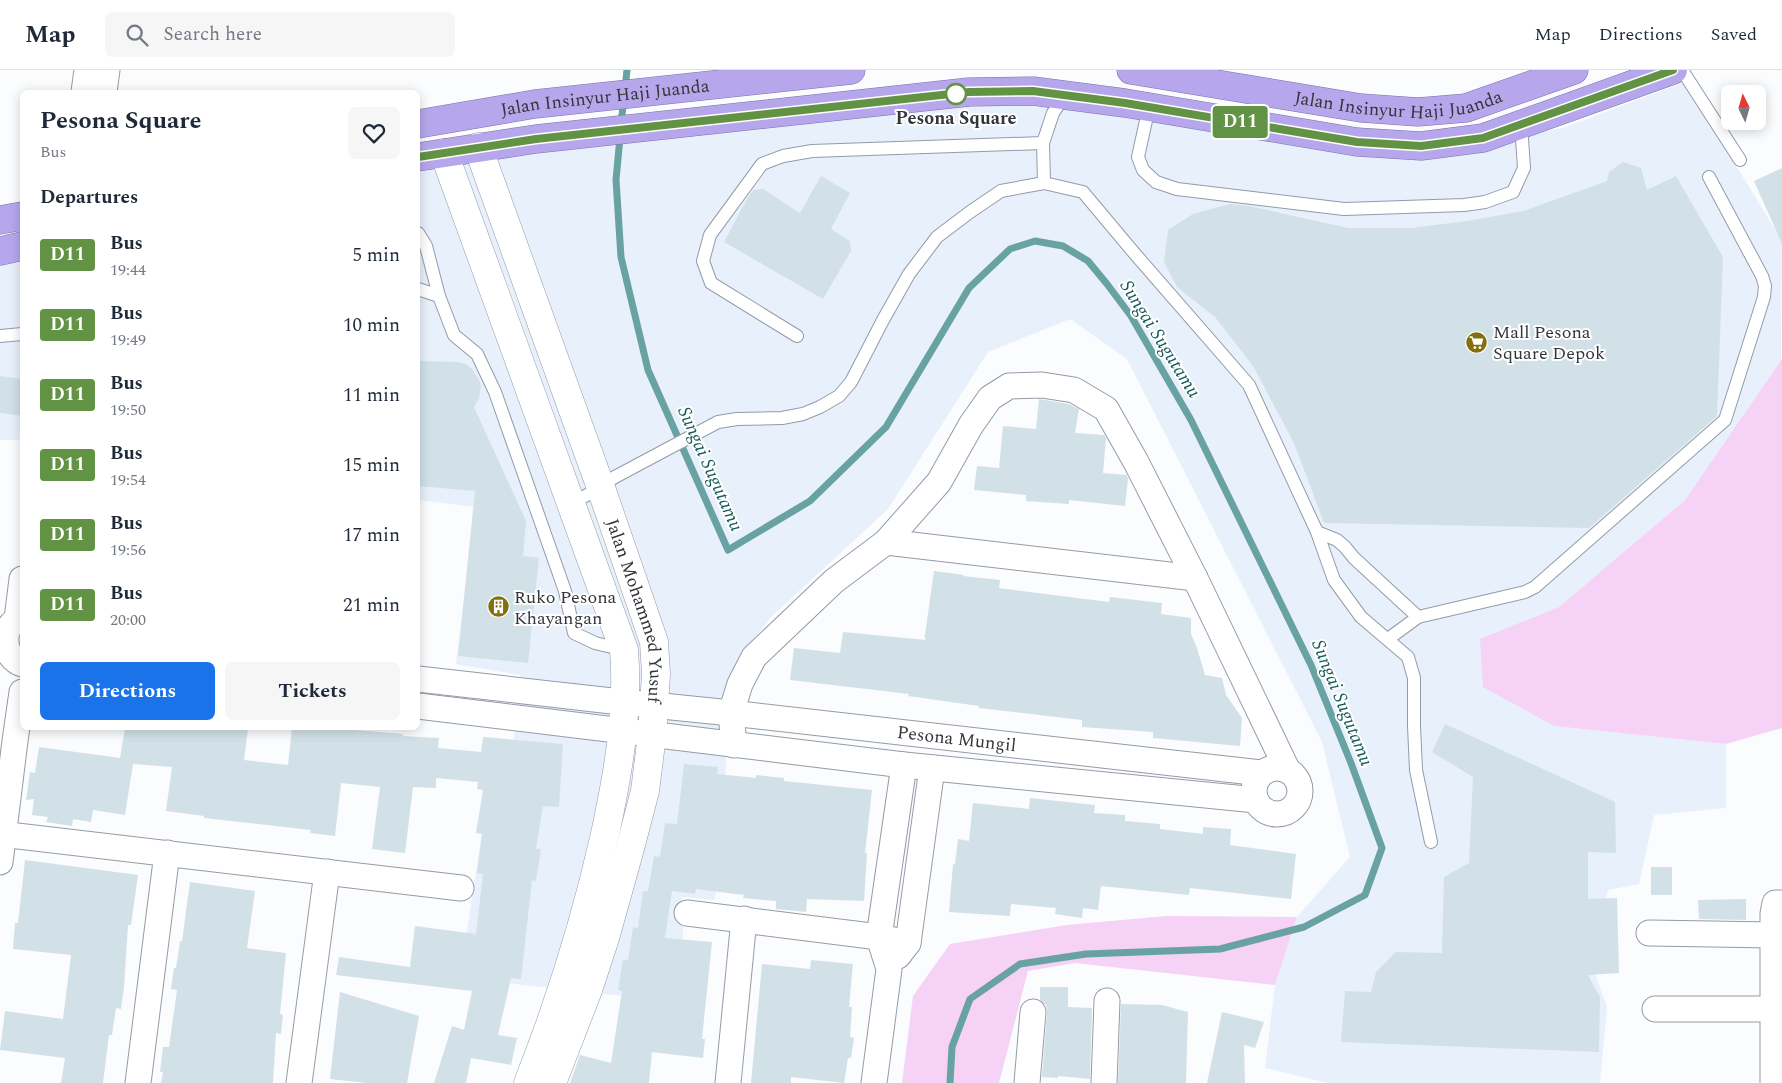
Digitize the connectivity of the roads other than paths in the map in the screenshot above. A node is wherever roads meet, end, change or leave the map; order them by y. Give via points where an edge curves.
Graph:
1 (851, 70) edge
2 (1130, 70) edge
3 (1574, 70) edge
4 (1673, 70) edge
5 (1682, 70) edge
6 (1065, 95) junction
7 (1149, 107) junction
8 (420, 124) edge
9 (1521, 124) junction
10 (1043, 143) junction
11 (478, 147) junction
12 (444, 153) junction
13 (420, 157) edge
14 (1740, 160) dead end
15 (1709, 178) dead end
16 (1044, 183) junction
17 (20, 216) edge
18 (0, 220) edge
19 (420, 236) edge
20 (20, 246) edge
21 (0, 251) edge
22 (420, 290) edge
23 (439, 296) junction
24 (20, 334) edge
25 (0, 336) edge
26 (797, 336) dead end
27 (607, 483) junction
28 (571, 503) junction
29 (1317, 532) junction
30 (886, 542) junction
31 (1195, 578) junction
32 (20, 589) edge
33 (1418, 616) junction
34 (12, 624) edge
35 (1388, 639) junction
36 (624, 650) junction
37 (11, 658) edge
38 (420, 679) edge
39 (474, 686) junction
40 (618, 702) junction
41 (653, 705) junction
42 (20, 706) edge
43 (420, 706) edge
44 (470, 712) junction
45 (731, 713) junction
46 (616, 731) junction
47 (652, 735) junction
48 (734, 745) junction
49 (904, 765) junction
50 (932, 768) junction
51 (1287, 769) junction
52 (1261, 773) junction
53 (1256, 800) junction
54 (2, 834) edge
55 (1431, 842) dead end
56 (167, 853) junction
57 (0, 862) edge
58 (327, 872) junction
59 (461, 888) dead end
60 (1782, 903) edge
61 (687, 913) dead end
62 (744, 919) junction
63 (1649, 933) dead end
64 (1773, 935) junction
65 (879, 937) junction
66 (908, 942) junction
67 (889, 969) junction
68 (1107, 1001) dead end
69 (1655, 1009) dead end
70 (1773, 1009) junction
71 (1033, 1012) dead end
72 (138, 1083) edge
73 (299, 1083) edge
74 (528, 1083) edge
75 (552, 1083) edge
76 (728, 1083) edge
77 (874, 1083) edge
78 (1027, 1083) edge
79 (1104, 1083) edge
80 (1773, 1083) edge

1 - 8 highway, Jalan Insinyur Haji Juanda via 535,104
2 - 3 highway, Jalan Insinyur Haji Juanda via 1362,108 1418,112 1466,108
4 - 9 highway, Jalan Insinyur Haji Juanda
5 - 14 lane
6 - 7 highway, Jalan Insinyur Haji Juanda
6 - 10 lane via 1053,113
6 - 11 highway, Jalan Insinyur Haji Juanda via 1033,91 969,92
7 - 9 highway, Jalan Insinyur Haji Juanda via 1357,142 1421,146 1483,138
7 - 9 lane via 1138,157 1143,170 1156,182 1177,189 1344,209 1464,205 1513,192 1524,168
10 - 16 lane
10 - 26 lane via 812,151 762,164 710,235 703,261 711,283
11 - 12 highway, Jalan Insinyur Haji Juanda
11 - 27 main road, Jalan Mohammed Yusuf
12 - 13 highway, Jalan Insinyur Haji Juanda
12 - 28 main road, Jalan Mohammed Yusuf
15 - 33 lane via 1765,286 1725,420 1535,587
16 - 27 lane via 1001,191 937,237 909,274 851,382 839,396 803,414 718,422
16 - 29 lane via 1084,192 1249,385
17 - 18 highway
19 - 23 lane via 426,246
20 - 21 highway
22 - 23 lane
23 - 36 lane via 454,335 478,354 495,392 565,591 574,633 595,643
24 - 25 lane
27 - 28 lane
27 - 41 main road, Jalan Mohammed Yusuf via 654,642 656,674
28 - 36 main road, Jalan Mohammed Yusuf
29 - 33 lane via 1337,540
29 - 35 lane via 1334,580 1361,617
30 - 31 street
30 - 31 street via 939,482 990,398 1009,386 1042,385 1074,390 1106,409
30 - 45 street via 834,581 754,657 740,684
31 - 51 street
32 - 34 street
33 - 35 lane
34 - 37 street via 4,643
35 - 55 lane via 1408,656 1414,678 1416,770
36 - 40 main road, Jalan Mohammed Yusuf via 626,674
38 - 39 street, Pesona Mungil
39 - 40 street, Pesona Mungil
39 - 44 street
40 - 41 street, Pesona Mungil
40 - 46 main road, Jalan Mohammed Yusuf
41 - 45 street, Pesona Mungil
41 - 47 main road, Jalan Mohammed Yusuf
42 - 54 street
43 - 44 street, Pesona Mungil
44 - 46 street, Pesona Mungil
45 - 48 street
45 - 52 street, Pesona Mungil
46 - 47 street, Pesona Mungil
46 - 74 main road, Jalan Mohammed Yusuf via 616,786 597,870 577,946
47 - 48 street, Pesona Mungil
47 - 75 main road, Jalan Mohammed Yusuf via 645,791 605,938
48 - 49 street, Pesona Mungil
49 - 50 street, Pesona Mungil
49 - 65 street
50 - 53 street, Pesona Mungil
50 - 66 street
51 - 52 street via 1270,768
51 - 53 street via 1301,786 1299,801 1294,807 1288,812 1273,814
52 - 53 street via 1255,783
54 - 56 street
54 - 57 street
56 - 58 street
56 - 72 street
58 - 59 street
58 - 73 street
60 - 64 street via 1775,903
61 - 62 street
62 - 65 street
62 - 76 street
63 - 64 street
64 - 70 street
65 - 66 street
65 - 67 street
66 - 67 street
67 - 77 street
68 - 79 street
69 - 70 street
70 - 80 street
71 - 78 street

